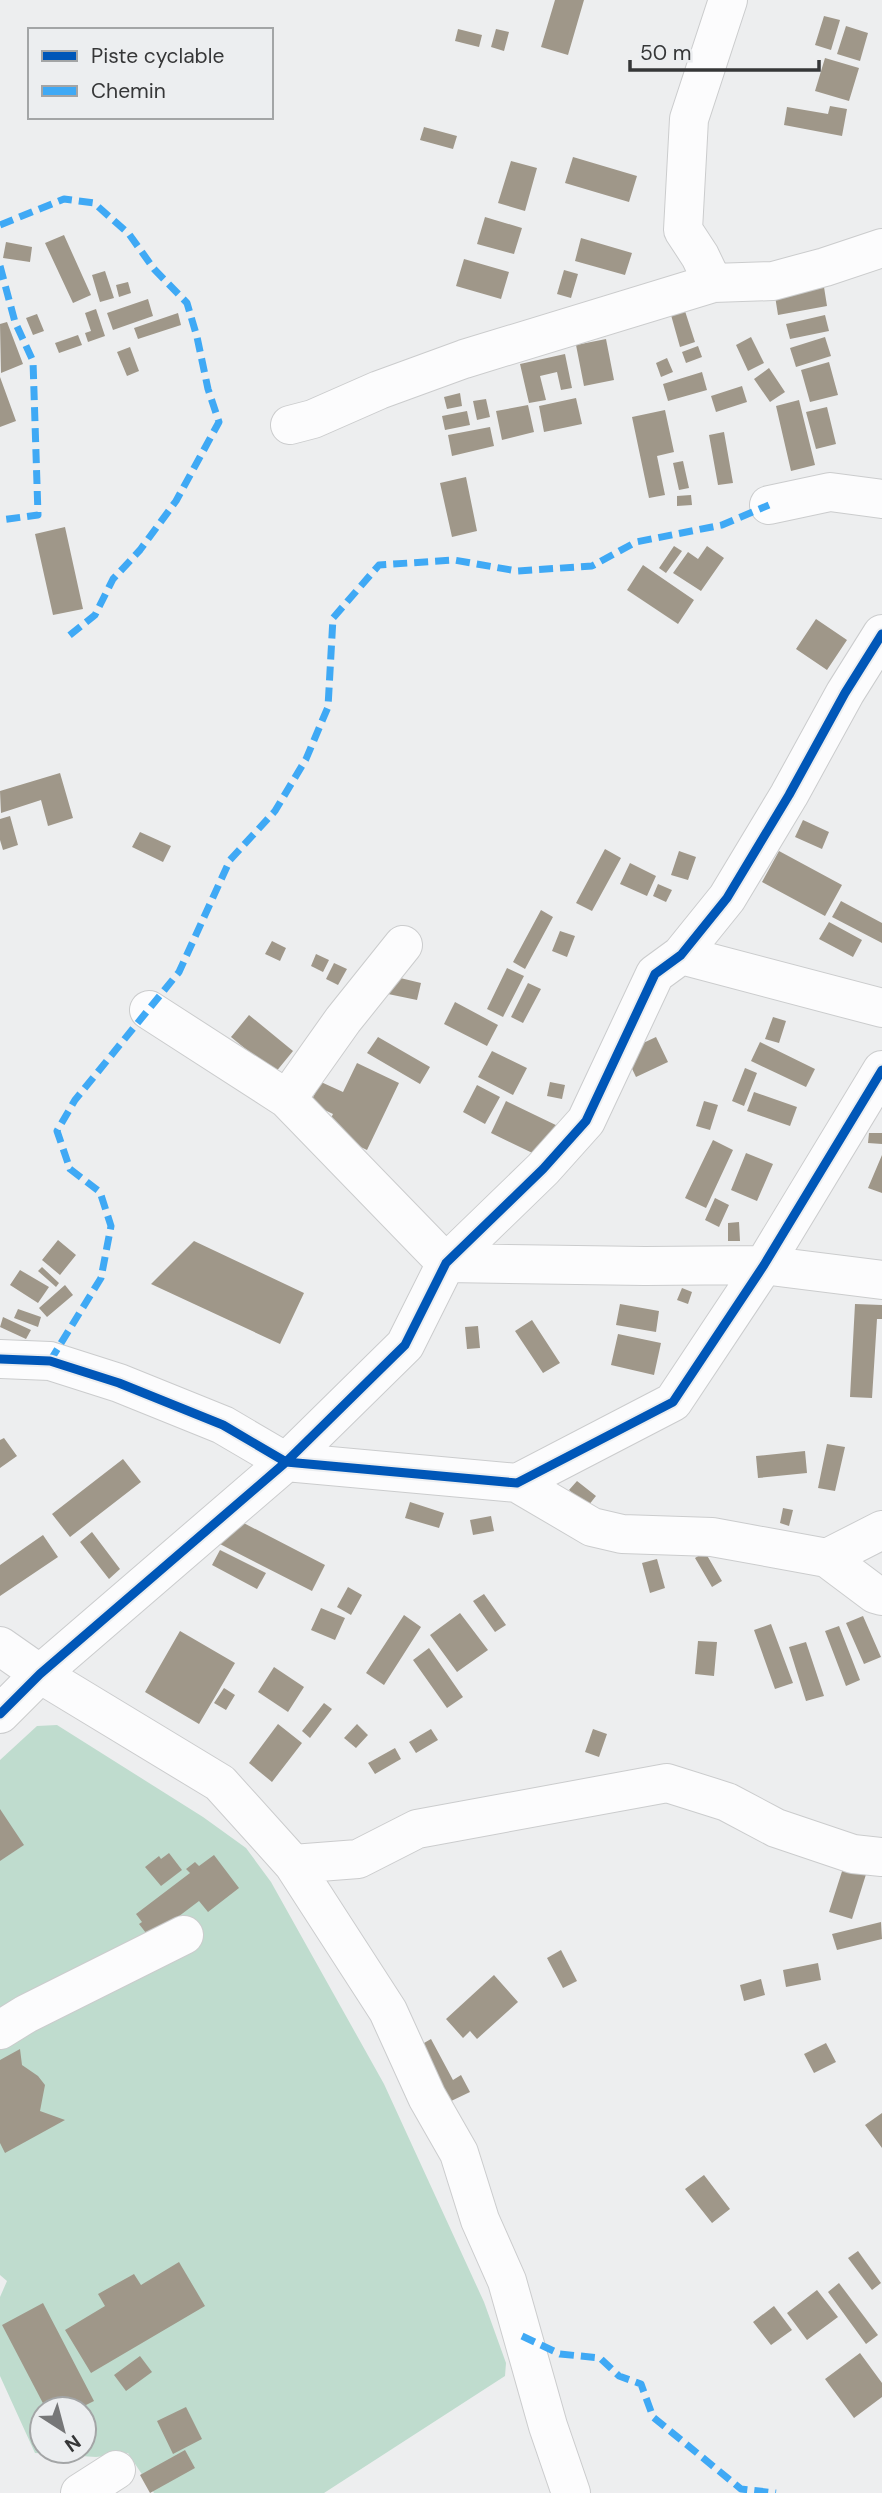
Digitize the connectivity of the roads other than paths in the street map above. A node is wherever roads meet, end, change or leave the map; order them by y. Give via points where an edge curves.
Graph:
1 (728, 0) edge
2 (882, 248) edge
3 (713, 283) junction
4 (290, 425) dead end
5 (882, 499) edge
6 (769, 505) dead end
7 (882, 634) edge
8 (403, 945) dead end
9 (681, 956) junction
10 (882, 1008) edge
11 (149, 1010) dead end
12 (882, 1070) edge
13 (287, 1099) junction
14 (446, 1263) junction
15 (764, 1265) junction
16 (882, 1280) edge
17 (0, 1359) edge
18 (286, 1462) junction
19 (517, 1483) junction
20 (882, 1530) edge
21 (827, 1558) junction
22 (882, 1596) edge
23 (0, 1646) edge
24 (40, 1674) junction
25 (0, 1714) edge
26 (882, 1857) edge
27 (293, 1864) junction
28 (184, 1935) dead end
29 (0, 2030) edge
30 (116, 2470) dead end
31 (80, 2493) edge
32 (571, 2493) edge

1 - 3 street via 689,120 683,230
2 - 3 street via 773,281
3 - 4 street via 464,359
5 - 6 street via 830,492
7 - 9 street via 727,898
8 - 13 street
9 - 10 street
9 - 14 street via 656,974 586,1121
11 - 13 street
12 - 15 street
13 - 14 street
14 - 15 street
14 - 18 street via 405,1345
15 - 16 street
15 - 19 street via 673,1402
17 - 18 street via 50,1361 119,1382 223,1425
18 - 19 street
18 - 24 street
19 - 21 street via 592,1527 622,1534 712,1537
20 - 21 street
21 - 22 street
23 - 24 street
24 - 25 street
24 - 27 street via 220,1783
26 - 27 street via 853,1854 776,1828 727,1802 667,1783 417,1829 358,1859
27 - 32 street via 388,2011 427,2097 459,2153 480,2220 507,2281
28 - 29 street
30 - 31 street

